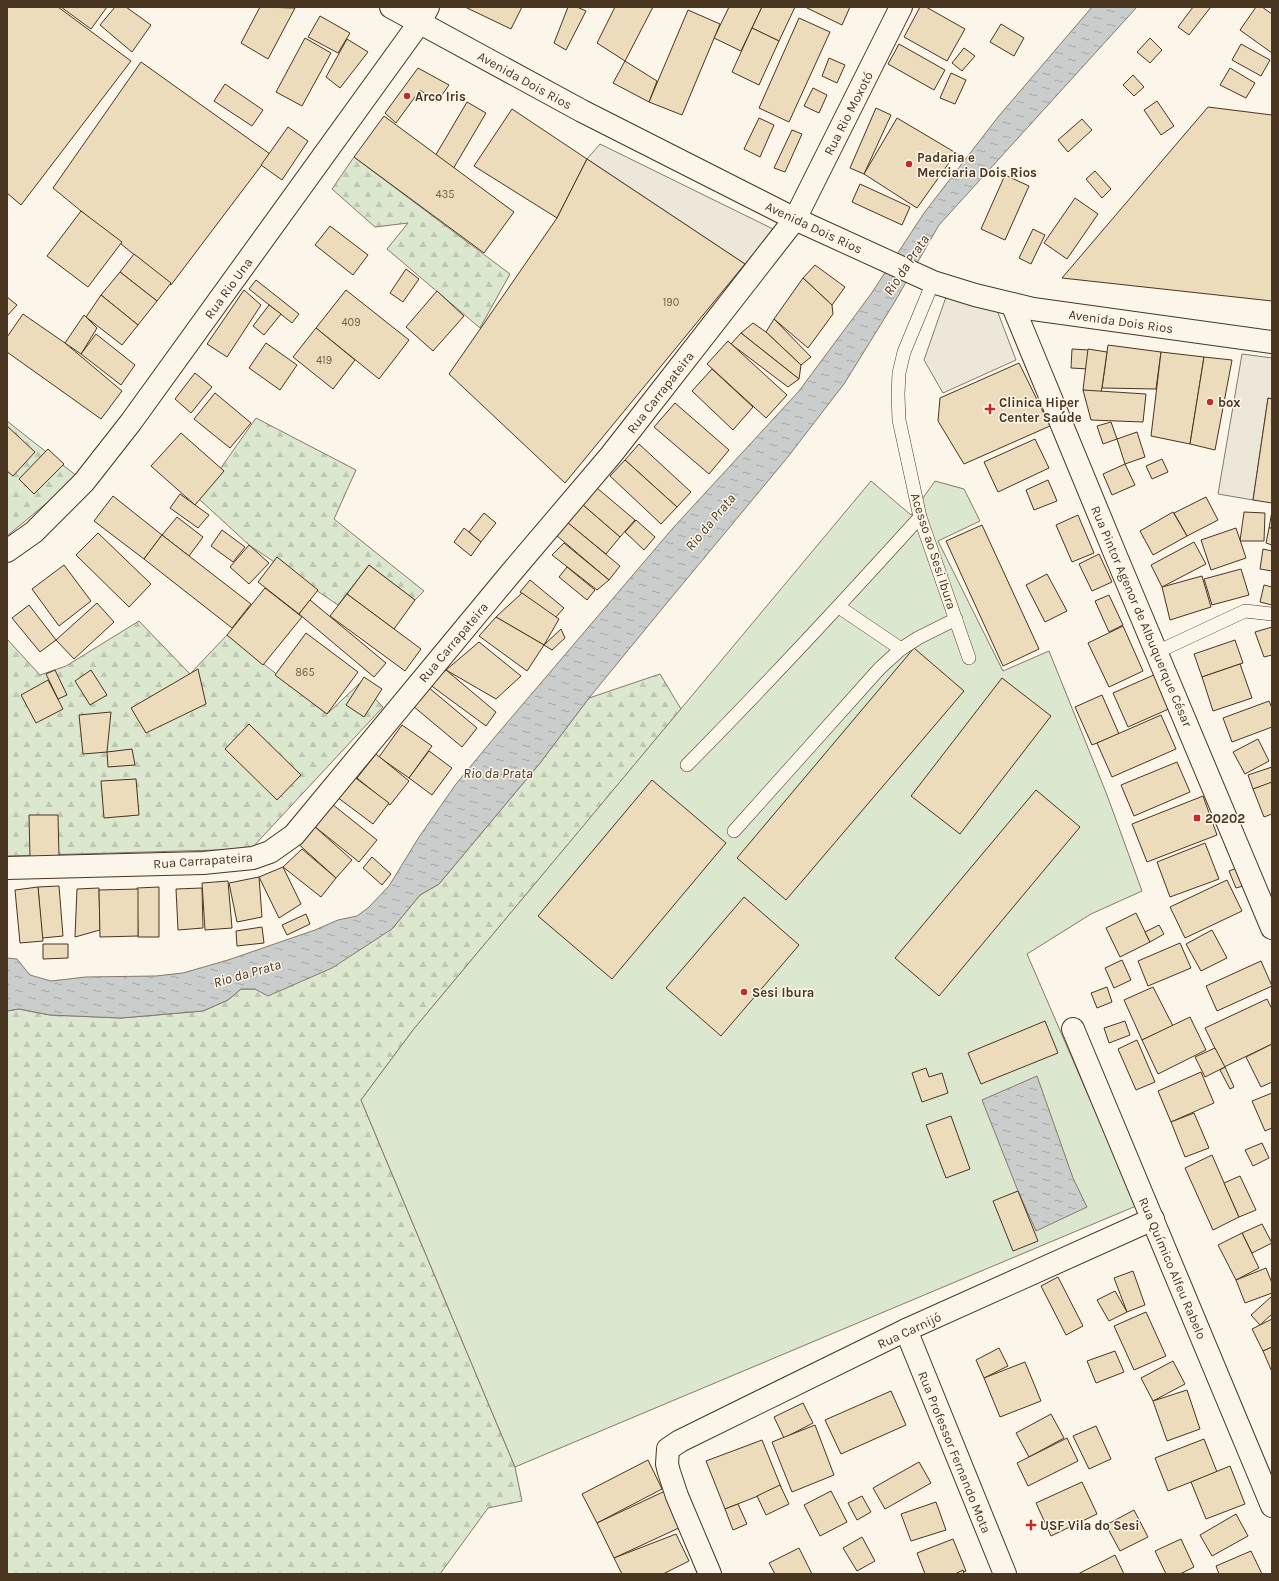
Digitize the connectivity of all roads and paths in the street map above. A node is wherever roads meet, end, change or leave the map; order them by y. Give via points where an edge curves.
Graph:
1 (391, 7) edge
2 (901, 7) edge
3 (424, 15) edge
4 (795, 219) junction
5 (925, 278) junction
6 (1012, 304) junction
7 (1272, 342) edge
8 (920, 517) junction
9 (7, 551) edge
10 (839, 607) junction
11 (1272, 614) edge
12 (956, 619) junction
13 (901, 649) junction
14 (1157, 652) junction
15 (970, 658) dead end
16 (687, 765) dead end
17 (734, 831) dead end
18 (7, 868) edge
19 (1272, 928) edge
20 (1074, 1030) dead end
21 (1153, 1219) junction
22 (906, 1330) junction
23 (1272, 1506) edge
24 (710, 1574) edge
25 (1005, 1574) edge

1 - 3 street, Avenida Dois Rios
2 - 4 street, Rua Rio Moxotó
3 - 4 street, Avenida Dois Rios via 582,111
3 - 9 street, Rua Rio Una via 132,422 84,482 34,532
4 - 5 street, Avenida Dois Rios
4 - 18 street, Rua Carrapateira via 611,455 294,835 270,852 253,858
5 - 6 street, Avenida Dois Rios
5 - 8 lane, Acesso ao Sesi Ibura via 899,373 898,394 899,420
6 - 7 street, Avenida Dois Rios via 1032,309
6 - 14 street, Rua Pintor Agenor de Albuquerque César
8 - 10 lane
8 - 12 lane, Acesso ao Sesi Ibura
10 - 13 lane
10 - 16 lane
11 - 14 lane via 1245,612
12 - 13 lane
12 - 15 lane, Acesso ao Sesi Ibura
13 - 17 lane via 880,668
14 - 19 street, Rua Pintor Agenor de Albuquerque César
20 - 21 street, Rua Químico Alfeu Rabelo
21 - 22 street, Rua Carnijó
21 - 23 street, Rua Químico Alfeu Rabelo
22 - 24 street, Rua Carnijó via 668,1449 669,1472
22 - 25 street, Rua Professor Fernando Mota

